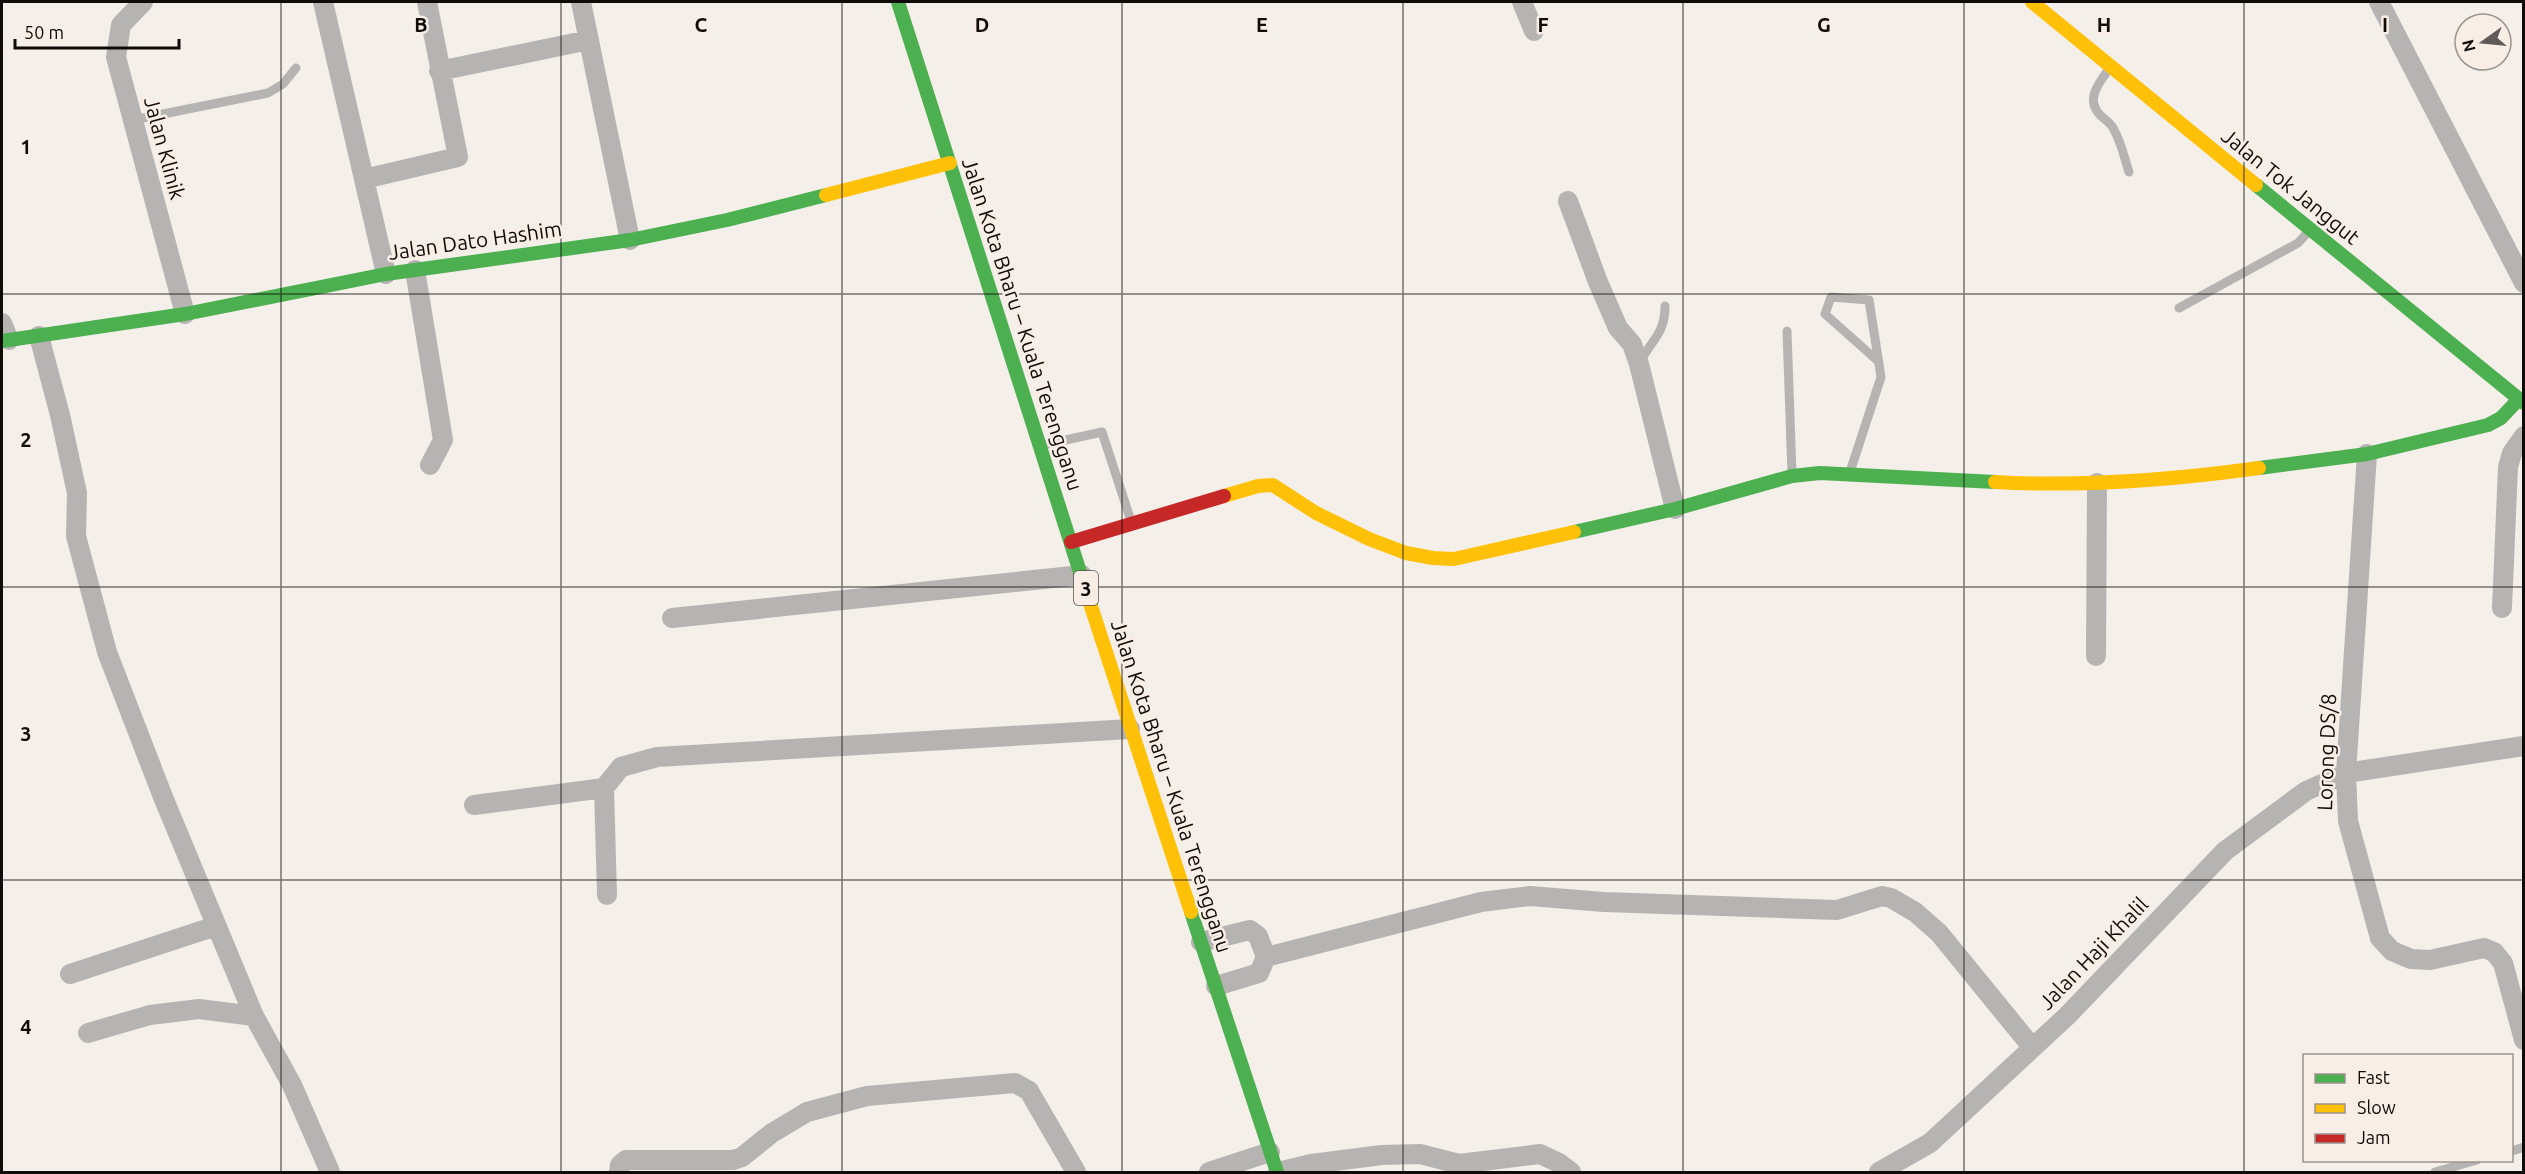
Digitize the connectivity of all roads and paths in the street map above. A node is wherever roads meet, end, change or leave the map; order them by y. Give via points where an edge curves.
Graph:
1 (143, 2) edge
2 (323, 2) edge
3 (427, 2) edge
4 (581, 2) edge
5 (898, 2) edge
6 (1522, 2) edge
7 (2379, 2) edge
8 (2036, 3) edge
9 (1534, 30) dead end
10 (589, 40) junction
11 (2111, 66) junction
12 (296, 68) dead end
13 (439, 71) junction
14 (133, 120) junction
15 (950, 163) junction
16 (2129, 172) dead end
17 (364, 179) junction
18 (1568, 201) dead end
19 (2311, 228) junction
20 (630, 240) junction
21 (415, 270) junction
22 (386, 274) junction
23 (2523, 283) edge
24 (1665, 306) dead end
25 (2179, 308) dead end
26 (185, 314) junction
27 (1787, 331) dead end
28 (4, 335) edge
29 (39, 336) junction
30 (1879, 362) junction
31 (1639, 364) junction
32 (2521, 401) edge
33 (2523, 436) edge
34 (1040, 446) junction
35 (2367, 454) junction
36 (430, 465) dead end
37 (1849, 475) junction
38 (1792, 476) junction
39 (2097, 483) junction
40 (1675, 509) junction
41 (1132, 525) junction
42 (1071, 542) junction
43 (1082, 575) junction
44 (2502, 608) dead end
45 (672, 618) dead end
46 (2096, 656) dead end
47 (1130, 729) junction
48 (2523, 746) edge
49 (2346, 773) junction
50 (604, 788) junction
51 (474, 805) dead end
52 (607, 895) dead end
53 (216, 927) junction
54 (1201, 942) junction
55 (1266, 957) junction
56 (70, 974) dead end
57 (1216, 986) junction
58 (254, 1016) junction
59 (88, 1033) dead end
60 (2523, 1040) edge
61 (2032, 1047) junction
62 (1270, 1152) junction
63 (2473, 1162) edge
64 (330, 1173) edge
65 (619, 1173) edge
66 (1076, 1173) edge
67 (1209, 1173) edge
68 (1277, 1173) edge
69 (1571, 1173) edge
70 (1879, 1173) edge
71 (2434, 1173) edge

1 - 14 street, Jalan Klinik via 121,25 116,57
2 - 17 street
3 - 13 street
4 - 10 street
5 - 15 street, Jalan Kota Bharu – Kuala Terengganu / 3
6 - 9 street
7 - 23 street
8 - 11 street, Jalan Tok Janggut
10 - 13 street
10 - 20 street
11 - 16 lane via 2095,88 2093,102 2119,138
11 - 19 street, Jalan Tok Janggut
12 - 14 lane via 283,84 268,93
13 - 17 street via 458,157
14 - 26 street, Jalan Klinik
15 - 20 street, Jalan Dato Hashim via 727,220
15 - 34 street, Jalan Kota Bharu – Kuala Terengganu / 3
17 - 22 street
18 - 31 street via 1618,328 1632,344
19 - 25 lane via 2298,243
19 - 32 street, Jalan Tok Janggut
20 - 21 street, Jalan Dato Hashim
21 - 22 street, Jalan Dato Hashim
21 - 36 street via 443,440
22 - 26 street, Jalan Dato Hashim
24 - 31 lane via 1660,334 1649,344
26 - 29 street, Jalan Dato Hashim
27 - 38 lane
28 - 29 street, Jalan Dato Hashim
29 - 53 street via 77,493 76,536 107,652
30 - 30 lane via 1869,300 1831,297 1826,314
30 - 37 lane via 1881,377
31 - 40 street
32 - 35 street via 2488,424
33 - 44 street via 2508,467
34 - 41 lane via 1102,432
34 - 42 street, Jalan Kota Bharu – Kuala Terengganu / 3
35 - 39 street via 2192,477
35 - 49 street, Lorong DS/8
37 - 38 street
37 - 39 street
38 - 40 street
39 - 46 street
40 - 41 street via 1454,558 1428,558 1399,551 1347,528 1273,485 1258,486
41 - 42 street
42 - 43 street, Jalan Kota Bharu – Kuala Terengganu / 3
43 - 45 street
43 - 47 street, Jalan Kota Bharu – Kuala Terengganu / 3
47 - 50 street via 657,757 621,767
47 - 54 street, Jalan Kota Bharu – Kuala Terengganu / 3
48 - 49 street, Jalan Haji Khalil
49 - 60 street, Lorong DS/8 via 2348,821 2380,938 2392,951 2410,959 2430,960 2484,948 2494,952 2503,963
49 - 61 street, Jalan Haji Khalil via 2306,791 2225,851 2067,1016
50 - 51 street
50 - 52 street
53 - 56 street
53 - 58 street
54 - 55 street via 1250,930 1258,936
54 - 57 street, Jalan Kota Bharu – Kuala Terengganu / 3
55 - 57 street via 1259,973
55 - 61 street via 1508,898 1837,910 1882,896 1916,912 1940,933
57 - 62 street, Jalan Kota Bharu – Kuala Terengganu / 3
58 - 59 street via 199,1009 150,1015
58 - 64 street via 292,1085
61 - 70 street, Jalan Haji Khalil via 1930,1143
62 - 67 street
62 - 68 street, Jalan Kota Bharu – Kuala Terengganu / 3
63 - 71 lane
65 - 66 street via 626,1160 733,1160 807,1112 867,1096 1015,1083 1029,1091
68 - 69 street via 1311,1164 1420,1154 1459,1164 1540,1155

